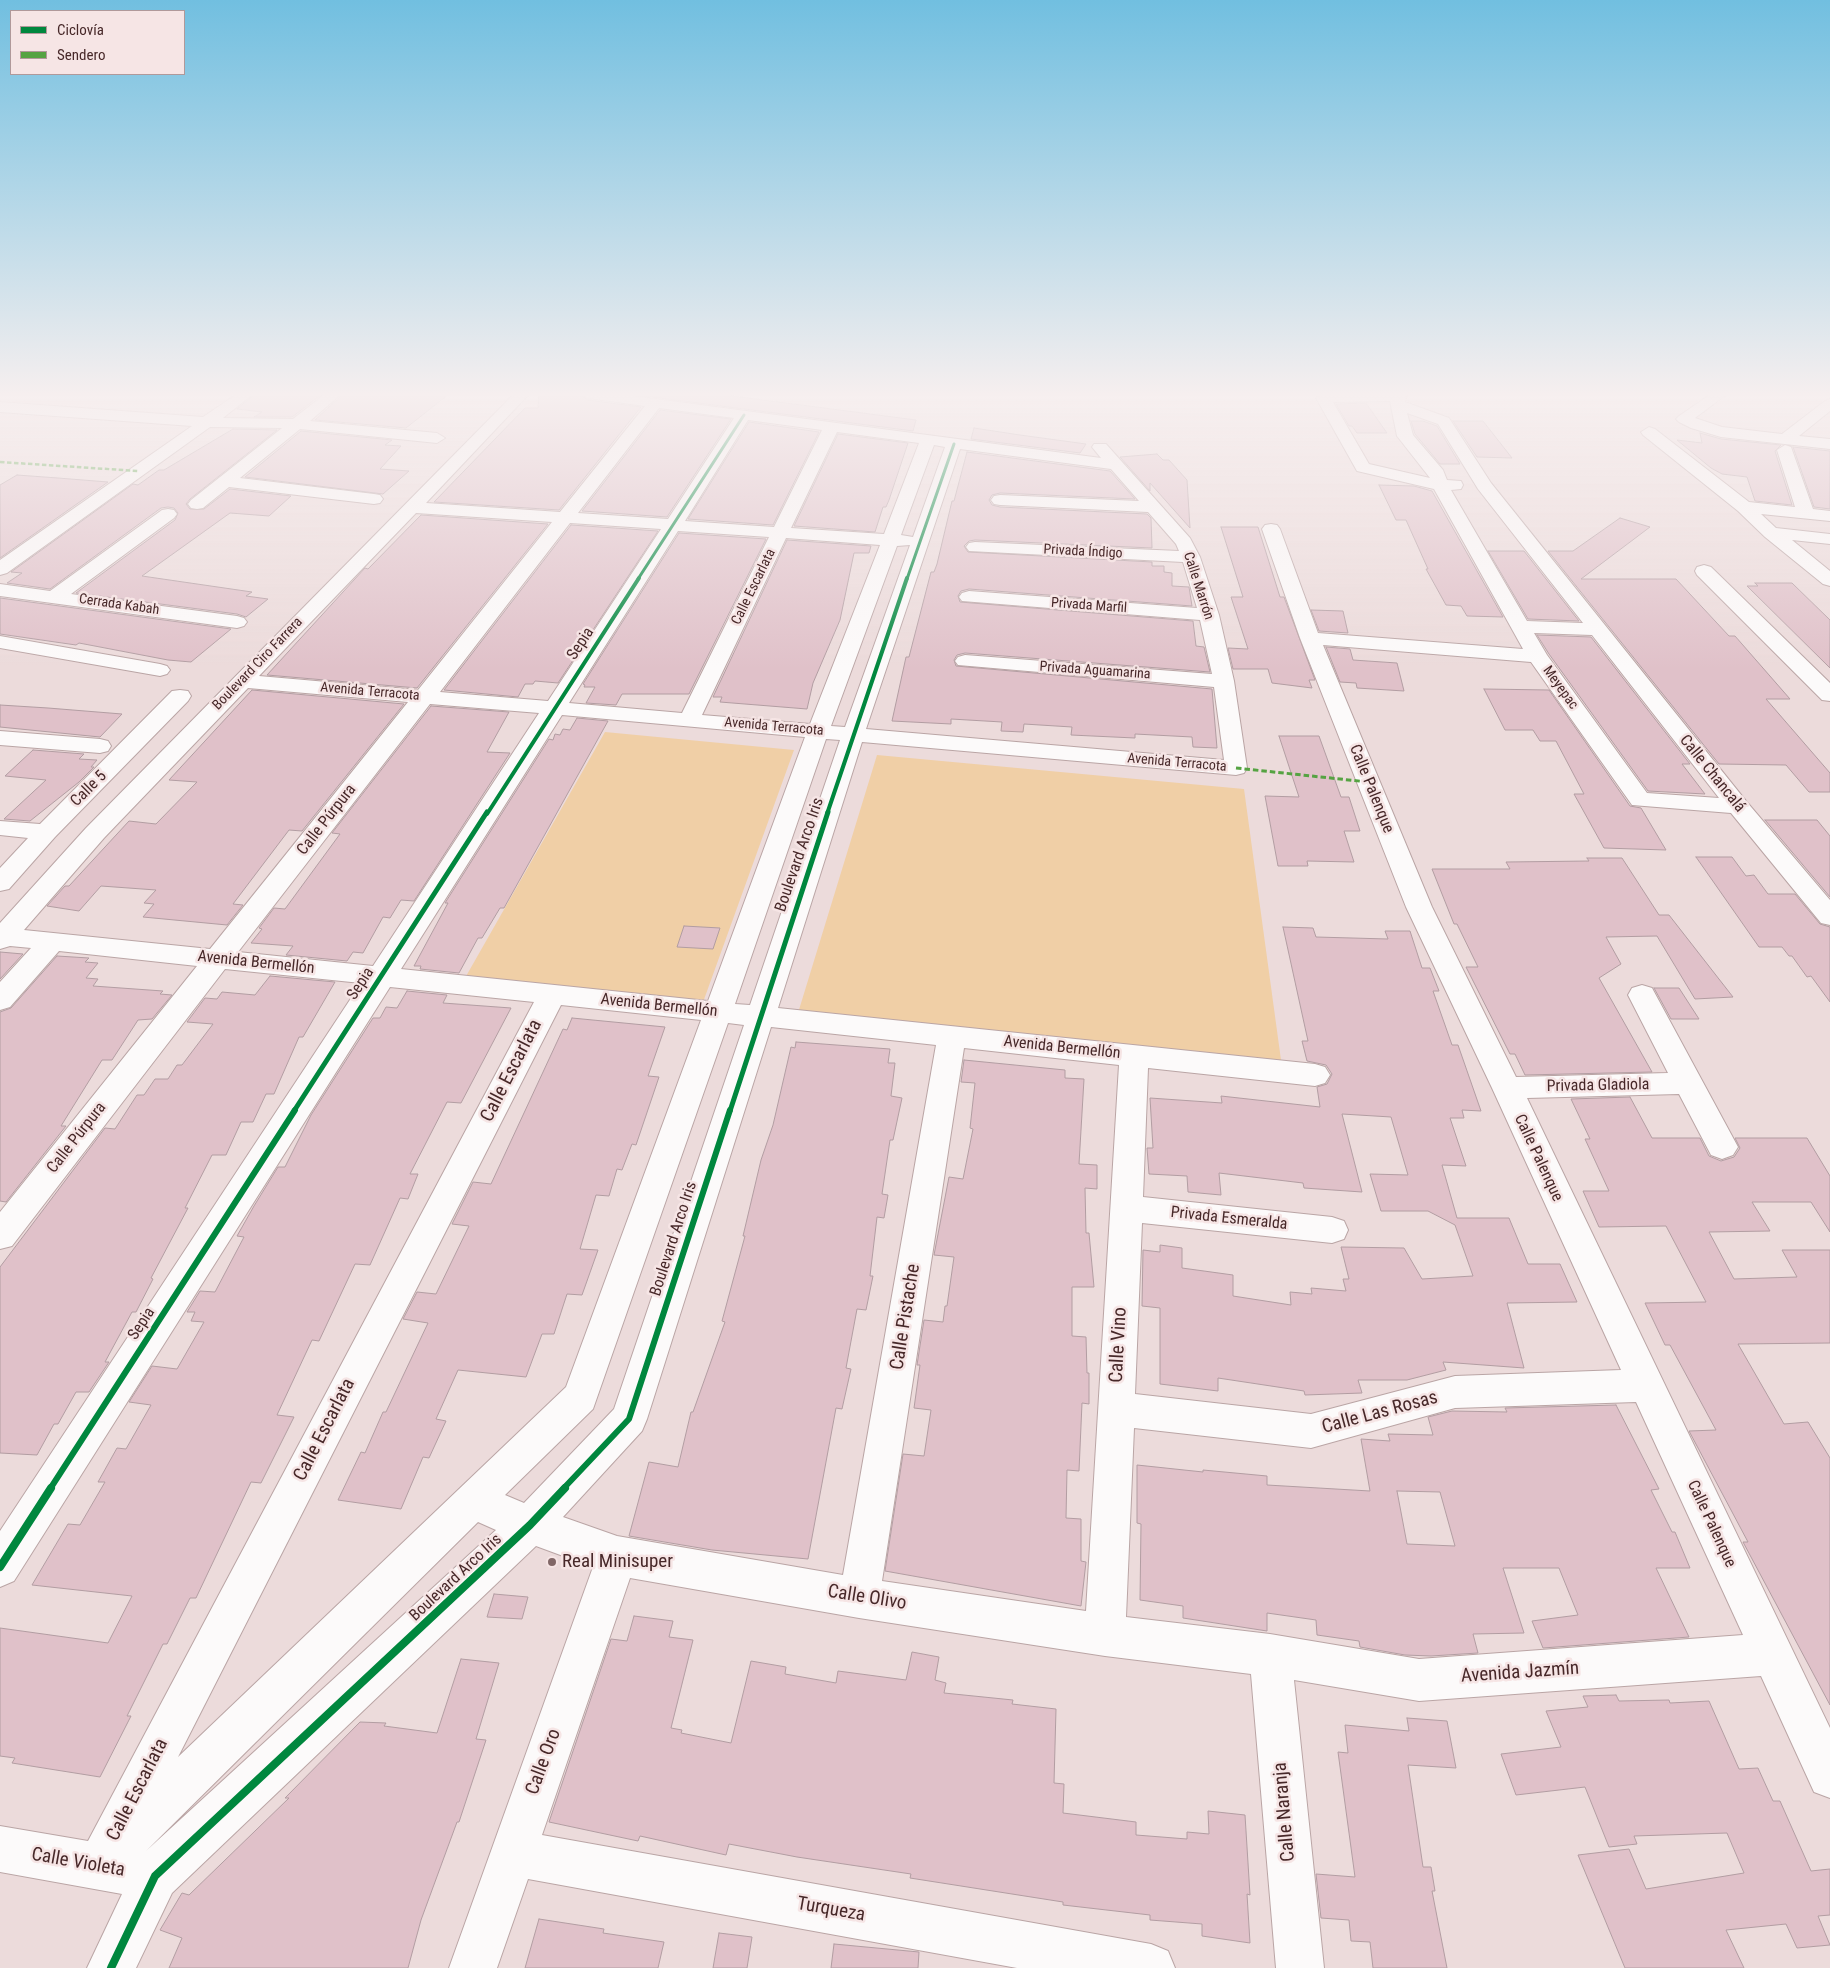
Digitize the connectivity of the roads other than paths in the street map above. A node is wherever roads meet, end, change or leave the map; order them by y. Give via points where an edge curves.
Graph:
1 (1440, 485) edge
2 (117, 486) edge
3 (218, 486) edge
4 (264, 486) edge
5 (432, 486) edge
6 (589, 486) edge
7 (698, 486) edge
8 (803, 486) edge
9 (918, 486) edge
10 (932, 486) edge
11 (1133, 486) edge
12 (1485, 486) edge
13 (1717, 486) edge
14 (1797, 486) edge
15 (374, 499) dead end
16 (1000, 500) dead end
17 (197, 504) dead end
18 (1152, 507) junction
19 (1744, 507) junction
20 (410, 508) junction
21 (168, 514) dead end
22 (1806, 514) junction
23 (1830, 516) edge
24 (564, 518) junction
25 (673, 525) junction
26 (1271, 529) dead end
27 (781, 532) junction
28 (1771, 533) junction
29 (1830, 539) edge
30 (889, 540) junction
31 (920, 542) junction
32 (975, 546) dead end
33 (1191, 557) junction
34 (0, 569) edge
35 (1704, 571) dead end
36 (1830, 580) edge
37 (0, 590) edge
38 (56, 596) junction
39 (968, 597) dead end
40 (1209, 615) junction
41 (237, 622) dead end
42 (1522, 627) junction
43 (1596, 629) junction
44 (1310, 638) junction
45 (0, 642) edge
46 (1537, 656) junction
47 (965, 661) dead end
48 (160, 670) dead end
49 (247, 676) junction
50 (1224, 681) junction
51 (428, 692) junction
52 (1830, 695) edge
53 (180, 696) dead end
54 (558, 703) junction
55 (692, 714) junction
56 (820, 726) junction
57 (855, 728) junction
58 (0, 738) edge
59 (100, 746) dead end
60 (1235, 754) joint
61 (1738, 806) junction
62 (0, 828) edge
63 (46, 832) junction
64 (0, 883) edge
65 (1830, 916) edge
66 (1, 938) edge
67 (52, 942) junction
68 (218, 959) junction
69 (381, 976) junction
70 (552, 994) junction
71 (1642, 995) dead end
72 (0, 1000) edge
73 (719, 1012) junction
74 (759, 1016) junction
75 (952, 1036) junction
76 (1134, 1056) junction
77 (1315, 1075) dead end
78 (1689, 1084) junction
79 (1506, 1088) junction
80 (1722, 1147) dead end
81 (1126, 1208) junction
82 (1332, 1230) dead end
83 (0, 1236) edge
84 (1645, 1385) junction
85 (1116, 1409) junction
86 (474, 1501) junction
87 (530, 1525) junction
88 (617, 1556) junction
89 (0, 1567) edge
90 (859, 1598) junction
91 (1106, 1635) junction
92 (1772, 1654) junction
93 (1270, 1655) junction
94 (1830, 1776) edge
95 (0, 1849) edge
96 (512, 1853) junction
97 (98, 1866) junction
98 (155, 1876) junction
99 (111, 1968) edge
100 (473, 1968) edge
101 (1151, 1968) edge
102 (1300, 1968) edge

1 - 42 street, Meyepac
2 - 34 street
3 - 17 street
4 - 15 street
5 - 20 street, Boulevard Ciro Farrera
6 - 24 street, Calle Púrpura
7 - 25 street, Sepia
8 - 27 street, Calle Escarlata
9 - 30 street, Boulevard Arco Iris
10 - 31 street, Boulevard Arco Iris
11 - 18 street, Calle Marrón
12 - 43 street, Calle Chancalá
13 - 19 street
14 - 22 street
16 - 18 street
18 - 33 street, Calle Marrón via 1184,542
19 - 22 street
19 - 28 street
20 - 24 street
20 - 49 street, Boulevard Ciro Farrera
21 - 38 street
22 - 23 street
24 - 25 street
24 - 51 street, Calle Púrpura
25 - 27 street
25 - 54 street, Sepia
26 - 44 street, Calle Palenque
27 - 30 street
27 - 55 street, Calle Escarlata
28 - 29 street
28 - 36 street
30 - 31 street
30 - 56 street, Boulevard Arco Iris
31 - 57 street, Boulevard Arco Iris
32 - 33 street, Privada Índigo
33 - 40 street, Calle Marrón
35 - 52 street
37 - 38 street, Cerrada Kabah
38 - 41 street, Cerrada Kabah
39 - 40 street, Privada Marfil
40 - 50 street, Calle Marrón
42 - 43 street
42 - 46 street, Meyepac
43 - 61 street, Calle Chancalá
44 - 46 street
44 - 79 street, Calle Palenque via 1419,907
45 - 48 street
46 - 61 street, Meyepac via 1640,800
47 - 50 street, Privada Aguamarina
49 - 51 street, Avenida Terracota
49 - 66 street, Boulevard Ciro Farrera via 95,833
50 - 60 street, Calle Marrón
51 - 54 street, Avenida Terracota
51 - 68 street, Calle Púrpura
53 - 63 street, Calle 5
54 - 55 street, Avenida Terracota
54 - 69 street, Sepia
55 - 56 street, Avenida Terracota
56 - 57 street, Avenida Terracota
56 - 73 street, Boulevard Arco Iris
57 - 60 street, Avenida Terracota via 1236,768
57 - 74 street, Boulevard Arco Iris
58 - 59 street
61 - 65 street, Calle Chancalá
62 - 63 street
63 - 64 street, Calle 5
66 - 67 street, Avenida Bermellón
67 - 68 street, Avenida Bermellón
67 - 72 street
68 - 69 street, Avenida Bermellón
68 - 83 street, Calle Púrpura
69 - 70 street, Avenida Bermellón
69 - 89 street, Sepia
70 - 73 street, Avenida Bermellón
70 - 97 street, Calle Escarlata
71 - 78 street
73 - 74 street, Avenida Bermellón
73 - 86 street, Boulevard Arco Iris via 580,1397
74 - 75 street, Avenida Bermellón
74 - 87 street, Boulevard Arco Iris via 628,1419
75 - 76 street, Avenida Bermellón
75 - 90 street, Calle Pistache
76 - 77 street, Avenida Bermellón
76 - 81 street, Calle Vino
78 - 79 street, Privada Gladiola
78 - 80 street
79 - 84 street, Calle Palenque
81 - 82 street, Privada Esmeralda
81 - 85 street, Calle Vino
84 - 85 street, Calle Las Rosas via 1455,1392 1311,1431
84 - 92 street, Calle Palenque
85 - 91 street, Calle Vino
86 - 87 street, Calle Olivo
86 - 97 street, Boulevard Arco Iris
87 - 88 street, Calle Olivo
87 - 98 street, Boulevard Arco Iris
88 - 90 street, Calle Olivo
88 - 96 street, Calle Oro
90 - 91 street, Calle Olivo
91 - 93 street, Calle Olivo
92 - 93 street, Avenida Jazmín via 1419,1680
92 - 94 street, Calle Palenque
93 - 102 street, Calle Naranja
95 - 97 street, Calle Violeta
96 - 100 street, Calle Oro
96 - 101 street, Turqueza
97 - 98 street, Calle Violeta
98 - 99 street

